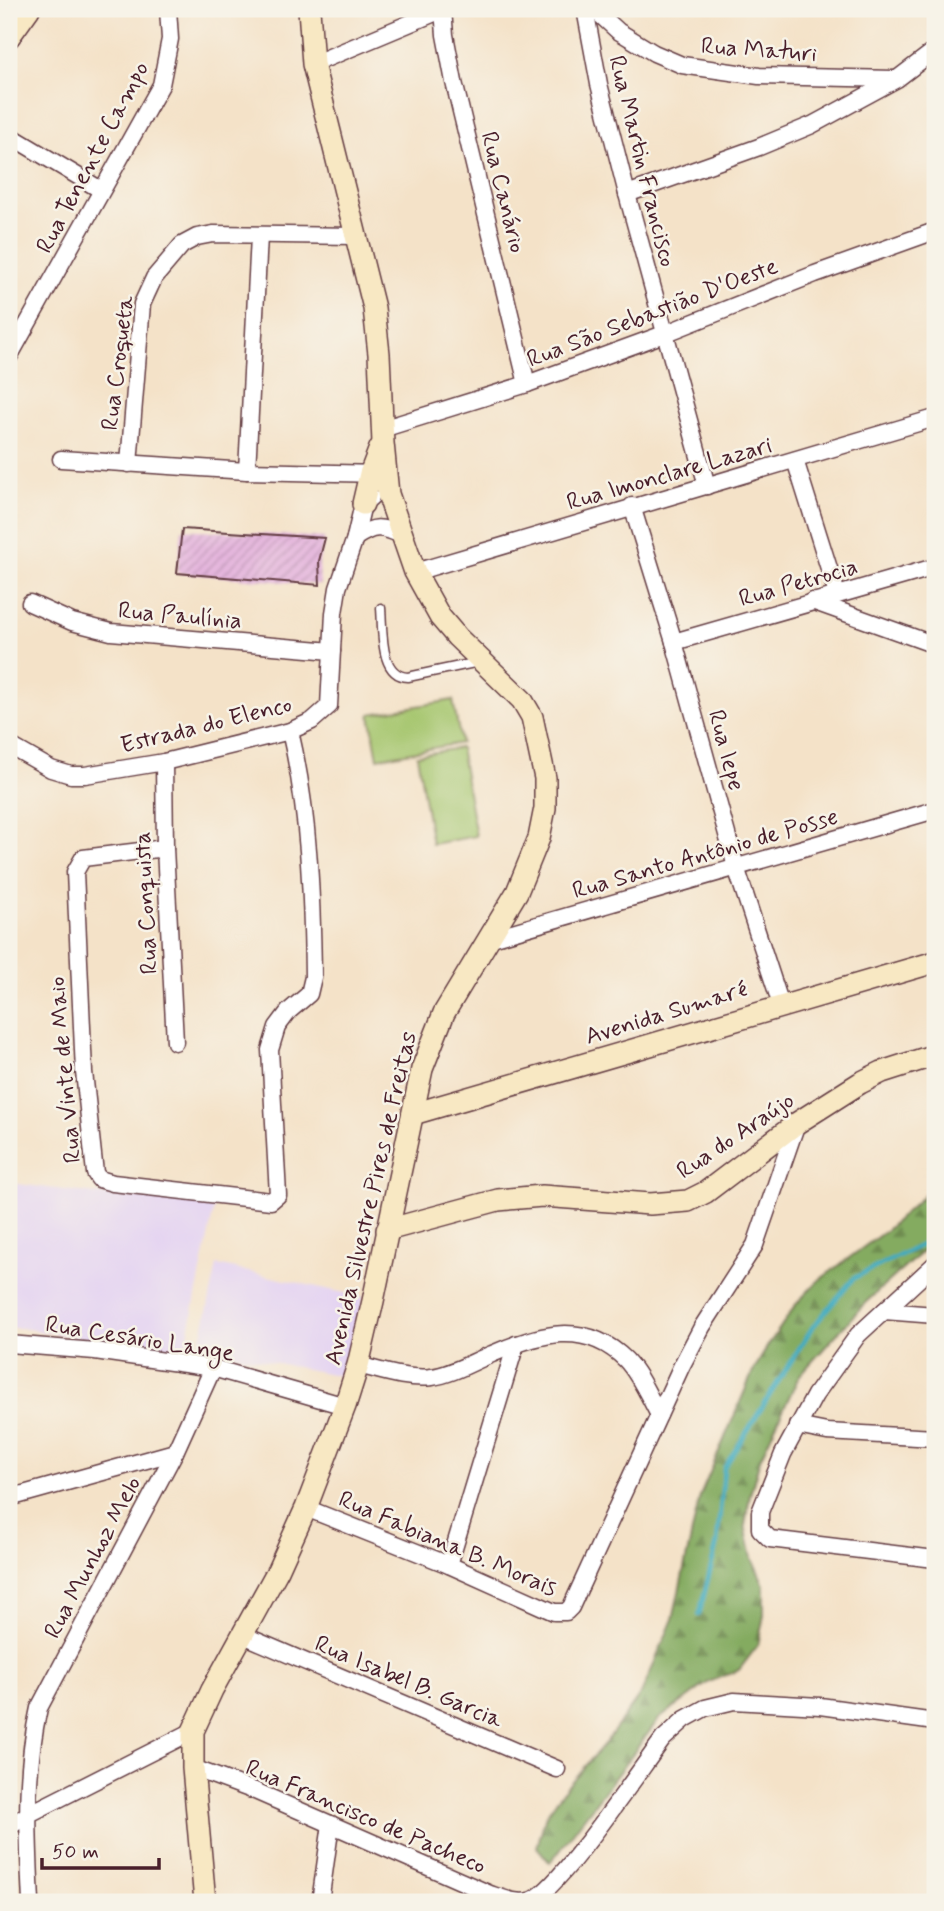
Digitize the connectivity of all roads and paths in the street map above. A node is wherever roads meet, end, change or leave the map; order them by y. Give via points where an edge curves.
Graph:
1 (29, 9) edge
2 (168, 9) edge
3 (309, 9) edge
4 (443, 9) edge
5 (585, 9) edge
6 (594, 9) edge
7 (9, 37) edge
8 (935, 50) edge
9 (313, 64) junction
10 (897, 79) junction
11 (9, 135) edge
12 (101, 190) junction
13 (627, 194) junction
14 (935, 231) edge
15 (259, 236) junction
16 (356, 236) junction
17 (664, 334) junction
18 (9, 357) edge
19 (527, 384) junction
20 (935, 418) edge
21 (382, 436) junction
22 (61, 459) dead end
23 (796, 460) junction
24 (129, 464) junction
25 (247, 471) junction
26 (382, 481) junction
27 (707, 486) junction
28 (363, 504) joint
29 (632, 506) junction
30 (401, 535) junction
31 (355, 538) junction
32 (935, 567) edge
33 (415, 572) junction
34 (837, 594) junction
35 (812, 601) junction
36 (30, 603) dead end
37 (381, 608) dead end
38 (674, 642) junction
39 (935, 645) edge
40 (332, 651) junction
41 (482, 661) junction
42 (290, 732) junction
43 (9, 745) edge
44 (164, 762) junction
45 (935, 810) edge
46 (165, 848) junction
47 (736, 867) junction
48 (488, 939) junction
49 (935, 962) edge
50 (781, 1005) junction
51 (175, 1042) dead end
52 (935, 1055) edge
53 (413, 1114) junction
54 (797, 1123) junction
55 (387, 1230) junction
56 (935, 1264) edge
57 (884, 1311) junction
58 (935, 1315) edge
59 (9, 1344) edge
60 (516, 1344) junction
61 (358, 1365) junction
62 (213, 1368) junction
63 (345, 1406) junction
64 (659, 1415) junction
65 (797, 1426) junction
66 (935, 1438) edge
67 (175, 1452) junction
68 (9, 1498) edge
69 (306, 1508) junction
70 (935, 1559) edge
71 (449, 1565) junction
72 (243, 1635) junction
73 (935, 1721) edge
74 (193, 1731) junction
75 (193, 1768) junction
76 (557, 1769) dead end
77 (27, 1815) junction
78 (331, 1824) junction
79 (9, 1827) edge
80 (31, 1902) edge
81 (205, 1902) edge
82 (320, 1902) edge

1 - 7 main road
2 - 12 street, Rua Tenente Campo via 170,39 162,85
3 - 9 main road
4 - 9 street
4 - 19 street, Rua Canário via 454,82
5 - 13 street, Rua Martin Francisco
6 - 10 street, Rua Maturi via 618,31 682,65 759,76
8 - 10 street
9 - 16 main road
10 - 13 street via 759,147
11 - 12 street
12 - 18 street, Rua Tenente Campo
13 - 17 street, Rua Martin Francisco
14 - 17 street, Rua São Sebastião D'Oeste
15 - 16 street, Rua Croqueta
15 - 24 street, Rua Croqueta via 197,237 182,245 148,290 142,304
15 - 25 street
16 - 21 main road via 374,308
17 - 19 street, Rua São Sebastião D'Oeste
17 - 27 street, Rua Martin Francisco
19 - 21 street, Rua São Sebastião D'Oeste
20 - 23 street, Rua Imonclare Lazari
21 - 26 main road
22 - 24 street, Rua Croqueta
23 - 27 street, Rua Imonclare Lazari
23 - 34 street
24 - 25 street, Rua Croqueta
25 - 26 street, Rua Croqueta
26 - 28 main road
26 - 30 main road, Avenida Silvestre Pires de Freitas
27 - 29 street, Rua Imonclare Lazari
28 - 31 street, Estrada do Elenco
29 - 33 street, Rua Imonclare Lazari
29 - 38 street, Rua Iepe
30 - 31 street via 376,528
30 - 33 main road, Avenida Silvestre Pires de Freitas
31 - 40 street, Estrada do Elenco via 338,588
32 - 34 street, Rua Petrocia
33 - 41 main road, Avenida Silvestre Pires de Freitas via 440,617
34 - 35 street, Rua Petrocia
35 - 38 street, Rua Petrocia
35 - 39 street
36 - 40 street, Rua Paulínia via 72,622 111,632
37 - 41 lane via 388,664 400,677
38 - 47 street, Rua Iepe
40 - 42 street, Estrada do Elenco via 329,706
41 - 48 main road, Avenida Silvestre Pires de Freitas via 522,700 532,717 545,778 538,838 517,892
42 - 44 street, Estrada do Elenco
42 - 46 street, Rua Vinte de Maio via 309,845 313,977 309,994 277,1027 270,1049 278,1195 271,1201 113,1183 95,1173 84,1072 75,872 83,858
43 - 44 street, Estrada do Elenco via 33,761 71,775
44 - 46 street, Rua Conquista
45 - 47 street, Rua Santo Antônio de Posse
46 - 51 street, Rua Conquista
47 - 48 street, Rua Santo Antônio de Posse
47 - 50 street, Rua Iepe
48 - 53 main road, Avenida Silvestre Pires de Freitas via 431,1042
49 - 50 main road, Avenida Sumaré
50 - 53 main road, Avenida Sumaré
52 - 54 main road, Rua do Araújo via 882,1072
53 - 55 main road, Avenida Silvestre Pires de Freitas
54 - 55 main road, Rua do Araújo via 688,1201 650,1204 541,1196 498,1200
54 - 64 street via 755,1245 702,1327
55 - 61 main road, Avenida Silvestre Pires de Freitas
56 - 57 street
57 - 58 street
57 - 65 street via 836,1364
59 - 62 street, Rua Cesário Lange
60 - 61 street via 435,1376
60 - 64 street via 560,1333 587,1336 607,1345 627,1361
60 - 71 street
61 - 63 main road, Avenida Silvestre Pires de Freitas
62 - 63 street, Rua Cesário Lange
62 - 67 street, Rua Munhoz Melo
63 - 69 main road, Avenida Silvestre Pires de Freitas
64 - 71 street, Rua Fabiana B. Morais via 571,1607 563,1614
65 - 66 street
65 - 70 street via 759,1517 760,1529 769,1539
67 - 68 street
67 - 77 street, Rua Munhoz Melo via 39,1708
69 - 71 street, Rua Fabiana B. Morais
69 - 72 main road, Avenida Silvestre Pires de Freitas
72 - 74 main road, Avenida Silvestre Pires de Freitas
72 - 76 street, Rua Isabel B. Garcia
73 - 78 street, Rua Francisco de Pacheco via 820,1706 734,1701 705,1708 663,1739 557,1880 533,1900 522,1902 490,1895
74 - 75 main road, Avenida Silvestre Pires de Freitas
74 - 77 street
75 - 78 street, Rua Francisco de Pacheco
75 - 81 main road, Avenida Silvestre Pires de Freitas
77 - 79 street
77 - 80 street, Rua Munhoz Melo
78 - 82 street

